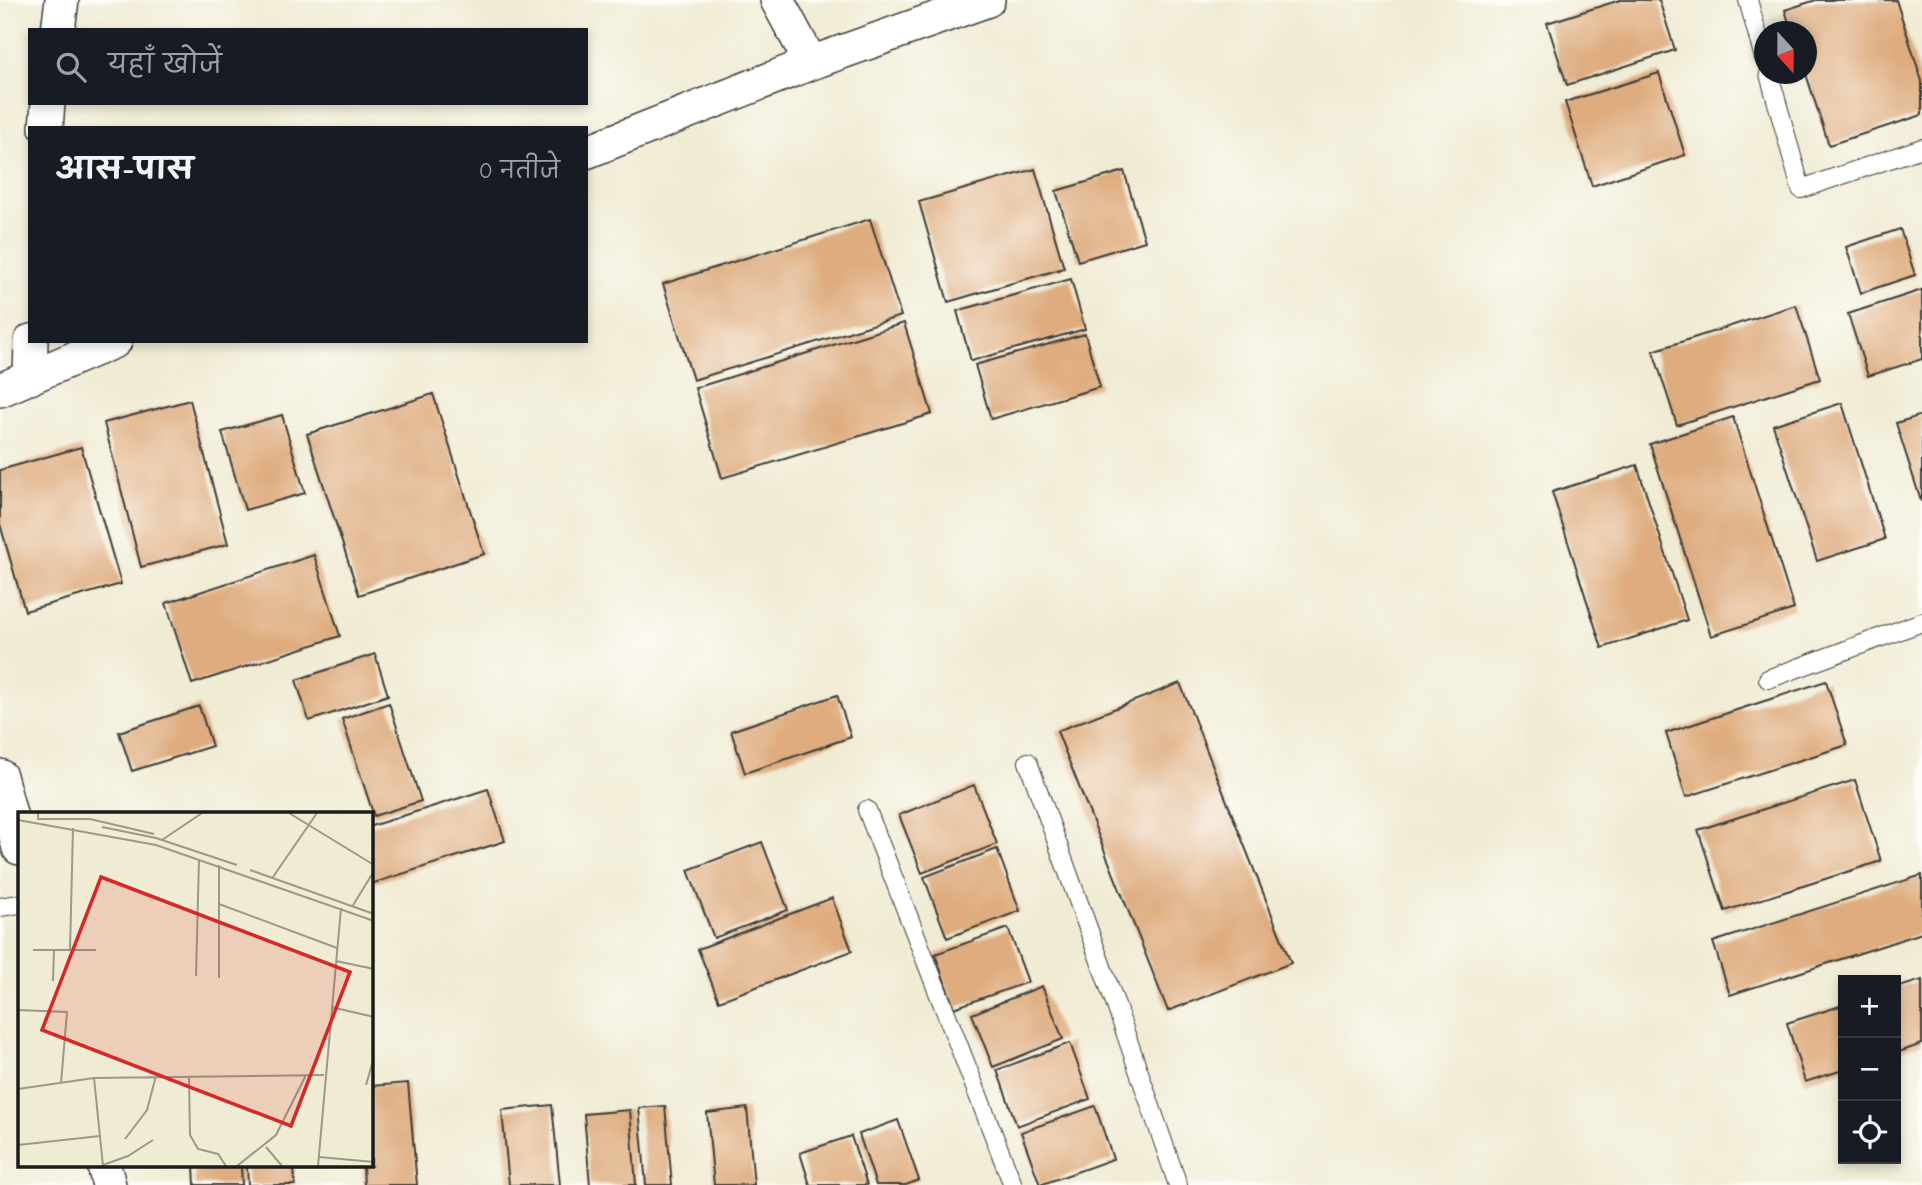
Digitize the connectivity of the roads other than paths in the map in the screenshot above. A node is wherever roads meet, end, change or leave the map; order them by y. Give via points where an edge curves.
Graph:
1 (62, 0) edge
2 (778, 0) edge
3 (988, 0) edge
4 (1748, 0) edge
5 (1754, 21) edge
6 (58, 28) edge
7 (811, 63) junction
8 (1772, 84) edge
9 (48, 105) edge
10 (46, 126) edge
11 (1922, 148) edge
12 (588, 151) edge
13 (30, 343) edge
14 (110, 343) edge
15 (15, 384) edge
16 (1922, 622) edge
17 (1768, 679) dead end
18 (1027, 762) dead end
19 (0, 776) edge
20 (867, 810) dead end
21 (18, 844) edge
22 (18, 904) edge
23 (0, 906) edge
24 (105, 1168) edge
25 (109, 1185) edge
26 (1013, 1185) edge
27 (1178, 1185) edge

1 - 6 street
2 - 7 street
3 - 7 street
4 - 5 lane
7 - 12 street
8 - 11 lane via 1801,189
9 - 10 street
13 - 15 street
14 - 15 street
16 - 17 lane
18 - 27 lane
19 - 21 street
20 - 26 lane
22 - 23 lane
24 - 25 street

